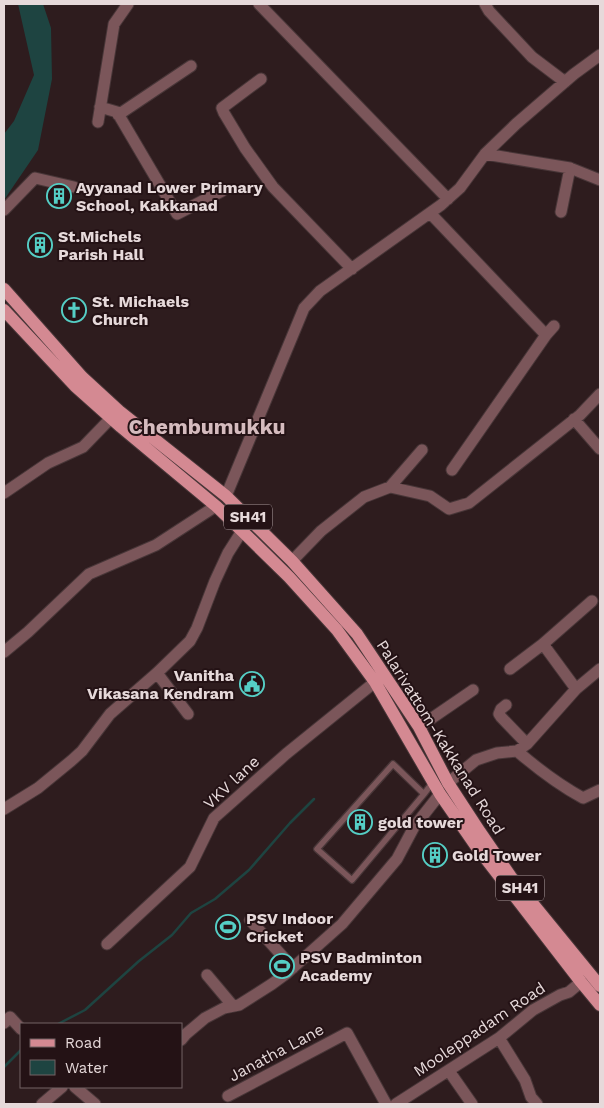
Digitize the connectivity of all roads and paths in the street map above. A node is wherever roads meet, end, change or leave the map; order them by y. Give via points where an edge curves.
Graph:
1 (128, 4) edge
2 (259, 4) edge
3 (485, 4) edge
4 (600, 55) edge
5 (191, 66) dead end
6 (261, 79) dead end
7 (565, 82) junction
8 (100, 107) junction
9 (118, 115) junction
10 (98, 122) dead end
11 (485, 154) junction
12 (570, 168) junction
13 (600, 180) edge
14 (74, 187) dead end
15 (222, 190) dead end
16 (448, 199) junction
17 (4, 210) edge
18 (561, 212) dead end
19 (430, 213) junction
20 (352, 269) junction
21 (4, 289) edge
22 (4, 310) edge
23 (554, 326) dead end
24 (546, 335) junction
25 (600, 394) edge
26 (111, 418) junction
27 (574, 419) junction
28 (600, 449) edge
29 (422, 450) dead end
30 (452, 470) dead end
31 (390, 487) junction
32 (4, 493) edge
33 (226, 496) junction
34 (216, 506) junction
35 (242, 531) junction
36 (292, 561) junction
37 (300, 580) junction
38 (592, 601) dead end
39 (543, 644) junction
40 (4, 652) edge
41 (510, 669) dead end
42 (600, 669) edge
43 (157, 673) junction
44 (376, 682) junction
45 (576, 689) junction
46 (473, 690) dead end
47 (506, 705) dead end
48 (188, 714) dead end
49 (419, 726) junction
50 (522, 748) junction
51 (433, 782) junction
52 (448, 783) junction
53 (600, 790) edge
54 (424, 794) junction
55 (440, 794) junction
56 (4, 809) edge
57 (250, 920) dead end
58 (107, 944) dead end
59 (293, 968) junction
60 (207, 975) dead end
61 (581, 982) junction
62 (600, 986) edge
63 (600, 1005) edge
64 (233, 1006) junction
65 (7, 1020) edge
66 (20, 1028) edge
67 (499, 1038) junction
68 (182, 1039) edge
69 (449, 1071) junction
70 (61, 1088) edge
71 (76, 1088) edge
72 (228, 1096) dead end
73 (42, 1104) edge
74 (95, 1104) edge
75 (386, 1104) edge
76 (396, 1104) edge
77 (472, 1104) edge
78 (537, 1104) edge

1 - 8 street via 114,24
2 - 16 street
3 - 7 street via 532,58
4 - 7 street
5 - 9 street
6 - 20 street via 222,108 224,113 273,187
7 - 11 street
8 - 9 street
8 - 10 street
9 - 15 street via 177,214
11 - 12 street
11 - 16 street
12 - 13 street
12 - 18 street
14 - 17 street via 35,178
16 - 19 street
19 - 20 street
19 - 24 street
20 - 33 street via 320,291 304,308
21 - 33 main road, Palarivattom-Kakkanad Road / SH41 via 82,377 119,411
22 - 26 main road via 75,386
23 - 24 street
24 - 30 street
25 - 27 street
26 - 32 street via 82,447 48,463
26 - 34 main road
27 - 28 street
27 - 31 street via 469,503 449,509 430,496
29 - 31 street
31 - 36 street via 364,497 321,531
33 - 36 main road, Palarivattom-Kakkanad Road / SH41
34 - 35 main road
34 - 40 street via 156,545 89,574
35 - 37 main road
35 - 43 street via 215,581 194,635
36 - 37 main road, Palarivattom-Kakkanad Road / SH41
37 - 44 main road
37 - 49 main road, Palarivattom-Kakkanad Road / SH41 via 357,634
38 - 39 street
39 - 41 street
39 - 45 street
42 - 45 street
43 - 48 street
43 - 56 street via 110,714 71,761 38,788
44 - 51 main road
44 - 58 street, VKV lane via 286,754 214,818 190,866
45 - 50 street
46 - 49 street
47 - 50 street via 501,709 500,717
49 - 52 main road, Palarivattom-Kakkanad Road / SH41
50 - 52 street via 476,760
50 - 53 street via 551,779 566,789 583,798
51 - 54 lane
51 - 55 main road
52 - 62 main road, Palarivattom-Kakkanad Road / SH41 via 511,877
54 - 54 lane via 352,880 317,849 393,764
55 - 59 street via 414,827 397,859 369,893 342,924
55 - 61 main road
57 - 59 street
59 - 64 street
60 - 64 street
61 - 63 main road
61 - 67 street, Mooleppadam Road via 534,1010
64 - 68 street via 205,1018
65 - 66 street
67 - 69 street, Mooleppadam Road
67 - 78 street
69 - 76 street, Mooleppadam Road
69 - 77 street
70 - 73 street
71 - 74 street
72 - 75 street, Janatha Lane via 347,1033

